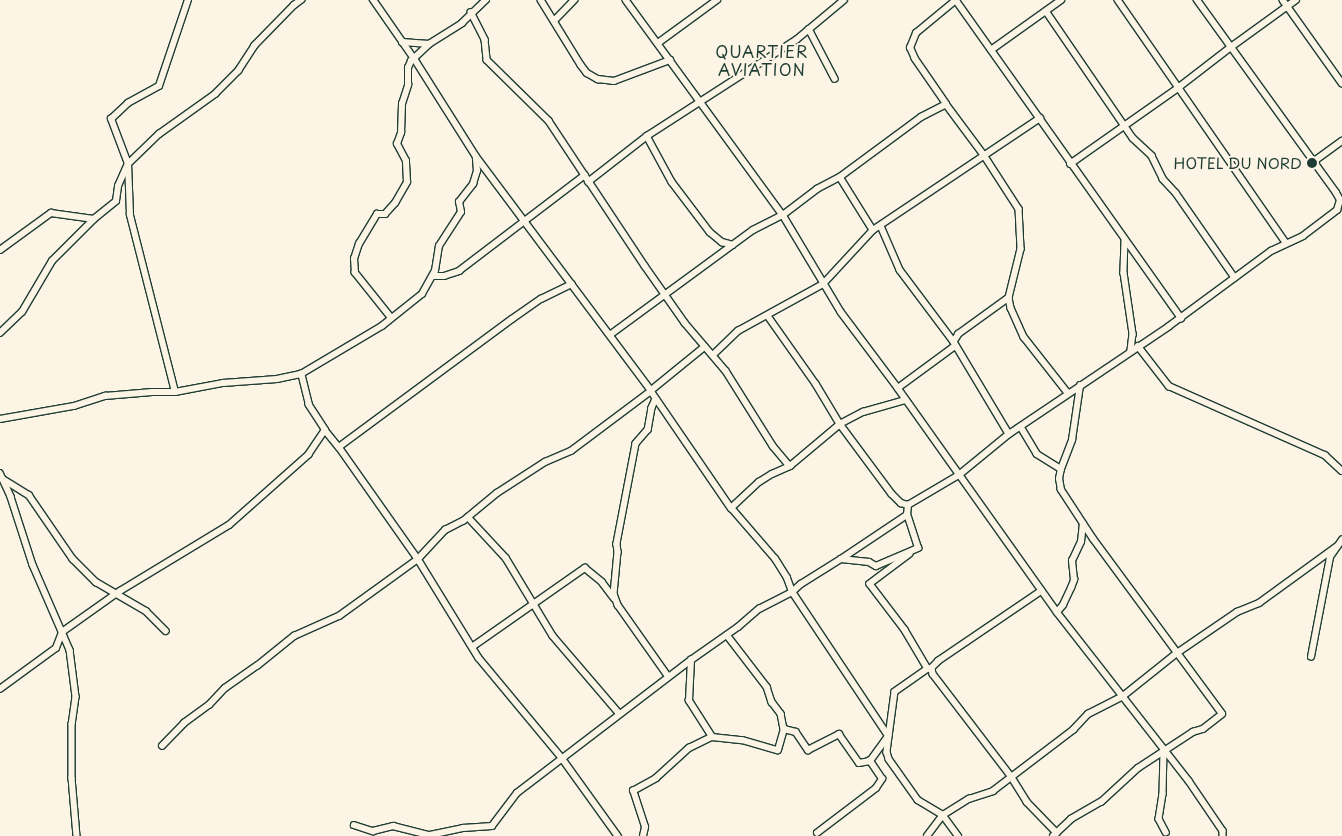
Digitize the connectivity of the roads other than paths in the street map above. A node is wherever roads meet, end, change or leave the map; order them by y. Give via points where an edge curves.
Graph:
1 (188, 0) edge
2 (301, 0) edge
3 (373, 0) edge
4 (486, 0) edge
5 (541, 0) edge
6 (574, 0) edge
7 (626, 0) edge
8 (717, 0) edge
9 (844, 0) edge
10 (956, 0) edge
11 (1061, 0) edge
12 (1118, 0) edge
13 (1197, 0) edge
14 (1283, 0) edge
15 (1296, 0) edge
16 (709, 2) edge
17 (1287, 6) junction
18 (1046, 11) junction
19 (470, 12) junction
20 (554, 21) junction
21 (809, 29) junction
22 (402, 42) junction
23 (658, 43) junction
24 (429, 44) junction
25 (1231, 47) junction
26 (991, 50) junction
27 (414, 59) junction
28 (670, 60) junction
29 (835, 80) dead end
30 (1342, 83) edge
31 (1178, 88) junction
32 (700, 100) junction
33 (946, 104) junction
34 (1040, 118) junction
35 (1124, 126) junction
36 (647, 136) junction
37 (1342, 141) edge
38 (984, 155) junction
39 (476, 157) junction
40 (1313, 162) junction
41 (128, 164) junction
42 (1070, 164) junction
43 (585, 175) junction
44 (840, 177) junction
45 (588, 182) junction
46 (1341, 200) edge
47 (782, 215) junction
48 (94, 220) junction
49 (524, 222) junction
50 (881, 226) junction
51 (873, 230) junction
52 (1125, 240) junction
53 (1286, 242) junction
54 (732, 245) junction
55 (0, 250) edge
56 (433, 276) junction
57 (1235, 278) junction
58 (572, 284) junction
59 (823, 284) junction
60 (666, 295) junction
61 (1009, 298) junction
62 (768, 316) junction
63 (391, 318) junction
64 (1181, 318) junction
65 (0, 333) edge
66 (610, 335) junction
67 (954, 344) junction
68 (1138, 346) junction
69 (705, 348) junction
70 (1131, 351) junction
71 (714, 355) junction
72 (301, 374) junction
73 (1080, 386) junction
74 (898, 388) junction
75 (651, 391) junction
76 (175, 392) junction
77 (1068, 393) junction
78 (656, 400) junction
79 (905, 400) junction
80 (0, 419) edge
81 (840, 424) junction
82 (1021, 427) junction
83 (325, 430) junction
84 (1009, 434) junction
85 (339, 447) junction
86 (790, 466) junction
87 (1061, 469) junction
88 (1342, 471) edge
89 (0, 473) edge
90 (959, 475) junction
91 (3, 479) junction
92 (908, 505) junction
93 (731, 508) junction
94 (907, 515) junction
95 (468, 517) junction
96 (1083, 524) junction
97 (1342, 540) edge
98 (1336, 547) junction
99 (918, 548) junction
100 (418, 559) junction
101 (841, 559) junction
102 (1042, 591) junction
103 (792, 592) junction
104 (116, 594) junction
105 (618, 605) junction
106 (534, 606) junction
107 (1057, 612) junction
108 (166, 631) dead end
109 (62, 632) junction
110 (727, 635) junction
111 (472, 647) junction
112 (1177, 654) junction
113 (1311, 657) dead end
114 (691, 660) junction
115 (668, 676) junction
116 (0, 689) edge
117 (1122, 697) junction
118 (619, 713) junction
119 (784, 729) junction
120 (888, 736) junction
121 (712, 737) junction
122 (162, 746) dead end
123 (1164, 751) junction
124 (562, 758) junction
125 (870, 761) junction
126 (1012, 776) junction
127 (943, 815) junction
128 (354, 826) dead end
129 (1166, 832) dead end
130 (817, 833) dead end
131 (1055, 835) edge
132 (77, 836) edge
133 (618, 836) edge
134 (643, 836) edge
135 (927, 836) edge
136 (958, 836) edge
137 (1223, 836) edge

1 - 41 street via 159,86 128,103 110,119
2 - 41 street via 254,46 238,70 214,94 159,134
3 - 22 street
4 - 19 street
5 - 20 street
6 - 20 street
7 - 23 street
8 - 16 street
9 - 21 street
10 - 26 street
10 - 33 street via 916,33 910,48
11 - 18 street
12 - 31 street
13 - 25 street
14 - 17 street
15 - 17 street
16 - 23 street
17 - 25 street
17 - 30 street
18 - 26 street
18 - 35 street
19 - 24 street via 462,23
19 - 43 street via 485,40 487,60 550,121
20 - 28 street via 587,73 598,79 614,82
21 - 29 street
21 - 32 street via 768,59
22 - 24 street
22 - 27 street
23 - 28 street
24 - 27 street
25 - 31 street
25 - 40 street
26 - 34 street
27 - 39 street
27 - 63 street via 408,68 398,144 406,161 407,182 385,214 377,214 354,259 355,273
28 - 32 street
31 - 35 street
31 - 53 street
32 - 36 street
32 - 47 street
33 - 38 street
33 - 44 street via 921,117
34 - 38 street
34 - 42 street
35 - 42 street
35 - 57 street via 1152,156 1163,179 1180,198
36 - 45 street
36 - 54 street via 672,182 710,232 722,242
37 - 40 street
38 - 50 street
38 - 61 street via 1019,209 1021,249
39 - 49 street
39 - 56 street via 475,178 459,202 461,212 439,246
40 - 46 street
41 - 48 street via 118,186 116,201
41 - 76 street via 130,215
42 - 52 street
43 - 45 street
43 - 49 street
44 - 47 street via 816,189
44 - 51 street
45 - 60 street
46 - 53 street via 1334,214 1303,236
47 - 54 street
47 - 59 street
48 - 55 street via 51,213
48 - 65 street via 52,261 22,312
49 - 56 street via 459,271
49 - 58 street
50 - 51 street
50 - 67 street via 900,270
51 - 59 street
52 - 64 street
52 - 70 street via 1124,273 1132,334
53 - 57 street
54 - 60 street
56 - 63 street via 422,294
57 - 64 street
58 - 66 street
58 - 85 street via 541,299 512,319
59 - 62 street
59 - 74 street
60 - 66 street
60 - 69 street
61 - 67 street via 959,334
61 - 77 street via 1021,331
62 - 71 street via 738,331
62 - 81 street
63 - 72 street
64 - 68 street
66 - 75 street
67 - 74 street
67 - 84 street
68 - 70 street
68 - 88 street via 1169,386 1325,455
69 - 71 street
69 - 75 street
70 - 73 street
71 - 86 street via 773,446
72 - 76 street via 277,380
72 - 83 street via 309,405
73 - 77 street
73 - 87 street via 1072,440
74 - 79 street
75 - 78 street
75 - 95 street via 571,451 545,462
76 - 80 street via 105,396 74,406
77 - 82 street
78 - 93 street
78 - 105 street via 648,430 636,444 617,544 614,594
79 - 81 street via 863,412
79 - 90 street
81 - 86 street
81 - 92 street via 892,494 902,504
82 - 84 street
82 - 87 street via 1037,454
83 - 85 street
83 - 104 street via 308,455 228,525
84 - 90 street
85 - 100 street
86 - 93 street via 759,482
87 - 96 street via 1062,490
89 - 91 street
90 - 92 street
90 - 102 street
91 - 104 street via 29,495 73,559 96,582
91 - 109 street via 33,565
92 - 94 street
93 - 103 street via 775,559
94 - 99 street
94 - 101 street
95 - 100 street via 445,530
95 - 106 street via 506,558
96 - 107 street via 1081,542 1072,561 1074,580
96 - 112 street
97 - 98 street
98 - 112 street via 1259,603 1238,612
98 - 113 street via 1330,557
99 - 101 street via 876,566 869,562
99 - 120 street via 870,584 905,630 928,669 895,692
100 - 111 street
100 - 122 street via 339,616 294,636 225,688
101 - 103 street
102 - 107 street
102 - 126 street via 939,660 932,668 933,674
103 - 110 street via 759,609
103 - 120 street
104 - 108 street via 146,611
104 - 109 street
105 - 106 street via 602,582 585,568
105 - 115 street
106 - 111 street
106 - 118 street via 553,636
107 - 117 street
109 - 116 street via 56,648
109 - 132 street via 70,650 76,697 72,724 72,778
110 - 114 street
110 - 119 street via 767,687
111 - 124 street
112 - 117 street
112 - 123 street via 1222,714
114 - 115 street
114 - 121 street via 689,702
115 - 118 street
117 - 123 street
117 - 126 street via 1088,714 1073,730
118 - 124 street
119 - 121 street via 778,750 742,740
119 - 125 street via 796,732 808,750 839,734 859,763
120 - 125 street
120 - 127 street via 889,758 918,800
121 - 134 street via 689,748 656,778 633,791 645,827
123 - 129 street via 1159,819
123 - 131 street via 1138,768 1101,802 1071,819
123 - 137 street via 1189,781 1223,831
124 - 128 street via 517,793 492,826 430,835 393,826 373,831
124 - 133 street
125 - 130 street via 882,779 876,788
126 - 127 street via 993,791 969,799
126 - 131 street via 1027,802
127 - 135 street
127 - 136 street

